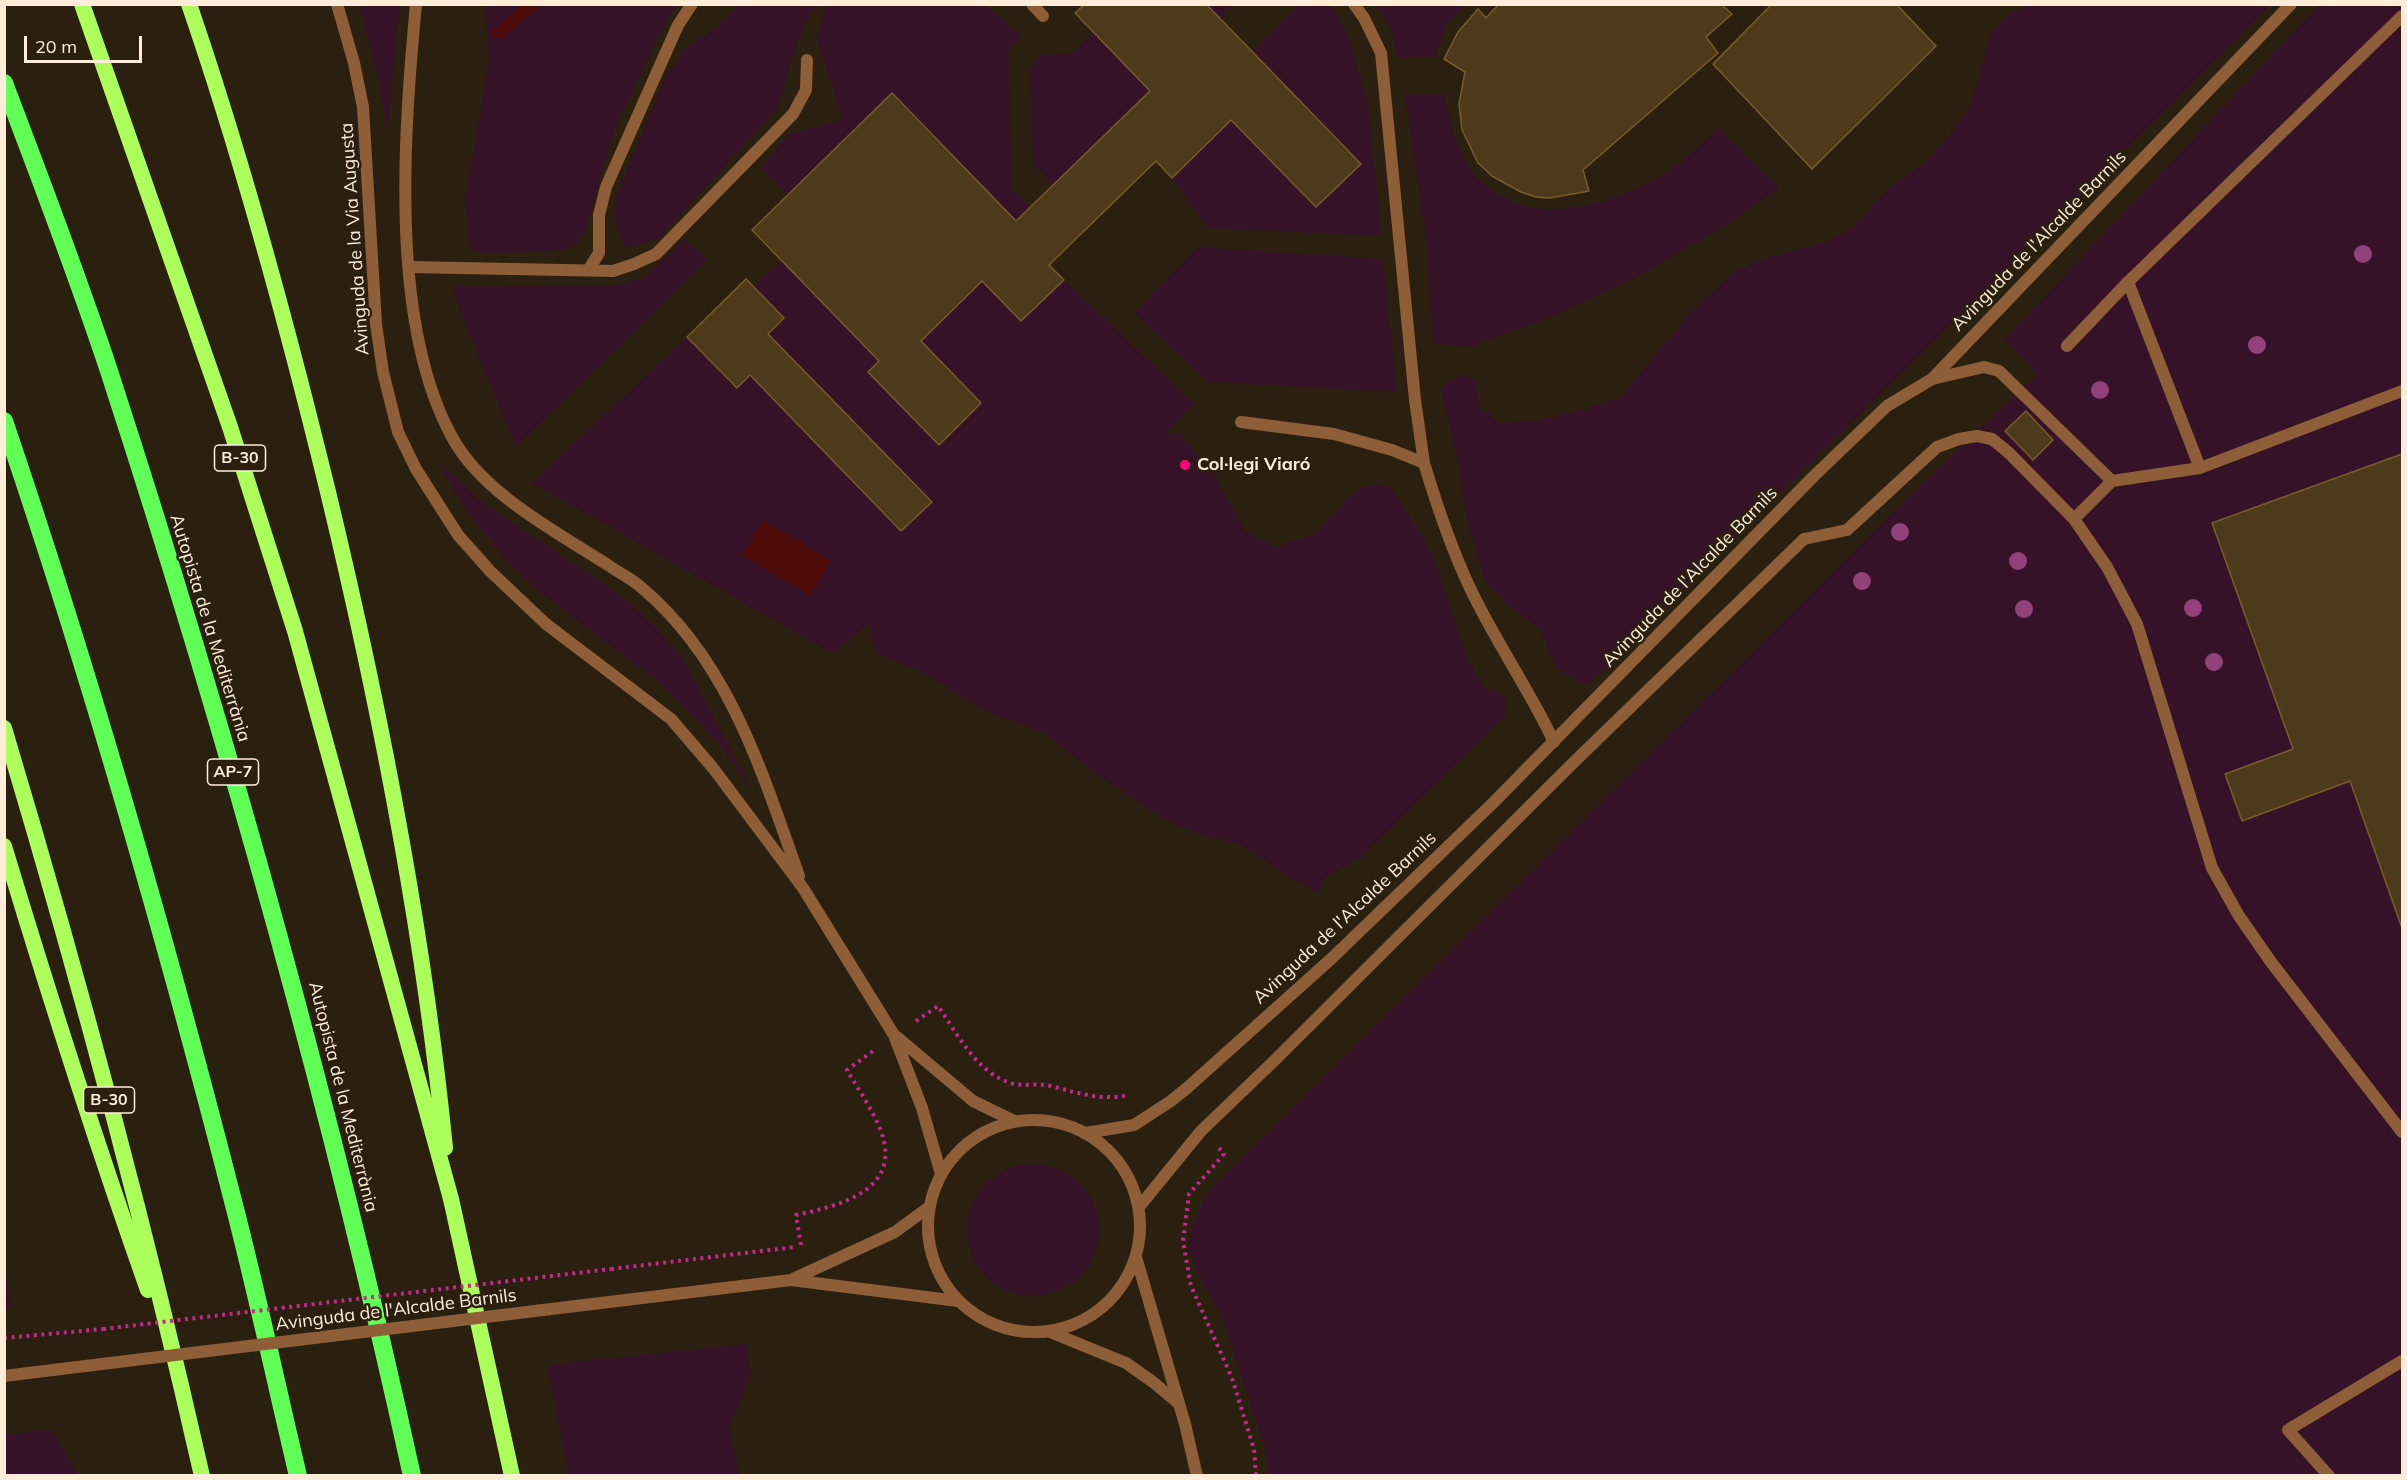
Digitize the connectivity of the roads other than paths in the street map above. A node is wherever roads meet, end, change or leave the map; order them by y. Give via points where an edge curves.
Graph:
1 (82, 4) edge
2 (189, 4) edge
3 (337, 4) edge
4 (416, 4) edge
5 (692, 4) edge
6 (1032, 4) edge
7 (1354, 4) edge
8 (2291, 4) edge
9 (1043, 16) dead end
10 (2403, 16) edge
11 (807, 60) dead end
12 (4, 82) edge
13 (409, 267) junction
14 (589, 269) junction
15 (2128, 282) junction
16 (2067, 346) dead end
17 (1932, 379) junction
18 (2403, 391) edge
19 (4, 421) edge
20 (1241, 422) dead end
21 (1424, 463) junction
22 (2200, 468) junction
23 (2112, 481) junction
24 (2074, 519) junction
25 (4, 728) edge
26 (1554, 742) junction
27 (4, 846) edge
28 (803, 888) junction
29 (894, 1035) junction
30 (1014, 1121) junction
31 (2403, 1131) edge
32 (1086, 1133) junction
33 (941, 1174) junction
34 (451, 1199) junction
35 (929, 1207) junction
36 (1139, 1207) junction
37 (1136, 1257) junction
38 (791, 1280) junction
39 (958, 1301) junction
40 (1049, 1332) junction
41 (2403, 1361) edge
42 (4, 1376) edge
43 (182, 1385) junction
44 (1179, 1404) junction
45 (202, 1476) edge
46 (298, 1476) edge
47 (412, 1476) edge
48 (512, 1476) edge
49 (1197, 1476) edge
50 (2328, 1476) edge

1 - 34 highway, B-30 via 230,428 295,631
2 - 34 highway via 250,194 356,609 399,825 438,1074
3 - 28 street, Avinguda de la Via Augusta via 363,107 376,324 383,372 398,432 416,469 458,535 490,572 546,624 671,719
4 - 13 street, Avinguda de la Via Augusta via 406,192
5 - 14 street via 678,25 606,187 599,215 599,253
6 - 9 street
7 - 21 street via 1381,53 1414,400
8 - 17 street, Avinguda de l'Alcalde Barnils
10 - 15 street
11 - 14 street via 806,90 793,114 656,254 613,271
12 - 47 highway, Autopista de la Mediterrània / AP-7 via 108,368 235,778 336,1150
13 - 14 street
13 - 28 street, Avinguda de la Via Augusta via 416,335 427,381 452,437 469,462 498,490 640,587 671,615 701,651 756,755
15 - 16 street
15 - 22 street
17 - 23 street via 1984,367 1999,371
17 - 26 street, Avinguda de l'Alcalde Barnils via 1887,406
18 - 22 street
19 - 46 highway via 122,794 180,999 233,1200
20 - 21 street via 1334,434
21 - 26 street via 1442,524 1470,590 1539,708
22 - 23 street
23 - 24 street
24 - 31 street via 2107,567 2137,624 2212,868 2271,962
24 - 36 street via 2009,453 1992,439 1977,436 1937,447 1847,530 1804,538 1202,1131
25 - 43 highway, B-30 via 84,1005
26 - 32 street, Avinguda de l'Alcalde Barnils via 1331,959 1171,1101 1134,1125
27 - 43 highway, B-30 via 108,1176
28 - 29 street, Avinguda de la Via Augusta
29 - 30 street, Avinguda de la Via Augusta via 973,1101
29 - 33 street, Avinguda de la Via Augusta via 922,1108
30 - 32 street via 1051,1121
30 - 33 street via 972,1140
32 - 36 street via 1120,1164
33 - 35 street
34 - 48 highway, B-30
35 - 38 street, Avinguda de l'Alcalde Barnils via 895,1232
35 - 39 street via 932,1257
36 - 37 street
37 - 40 street via 1120,1289 1103,1307 1073,1326
37 - 44 street
38 - 39 street, Avinguda de l'Alcalde Barnils
38 - 42 street, Avinguda de l'Alcalde Barnils, bridge
39 - 40 street via 977,1317 1000,1327 1024,1333
40 - 44 street via 1126,1363
41 - 50 street via 2288,1430
43 - 45 highway, B-30
44 - 49 street

